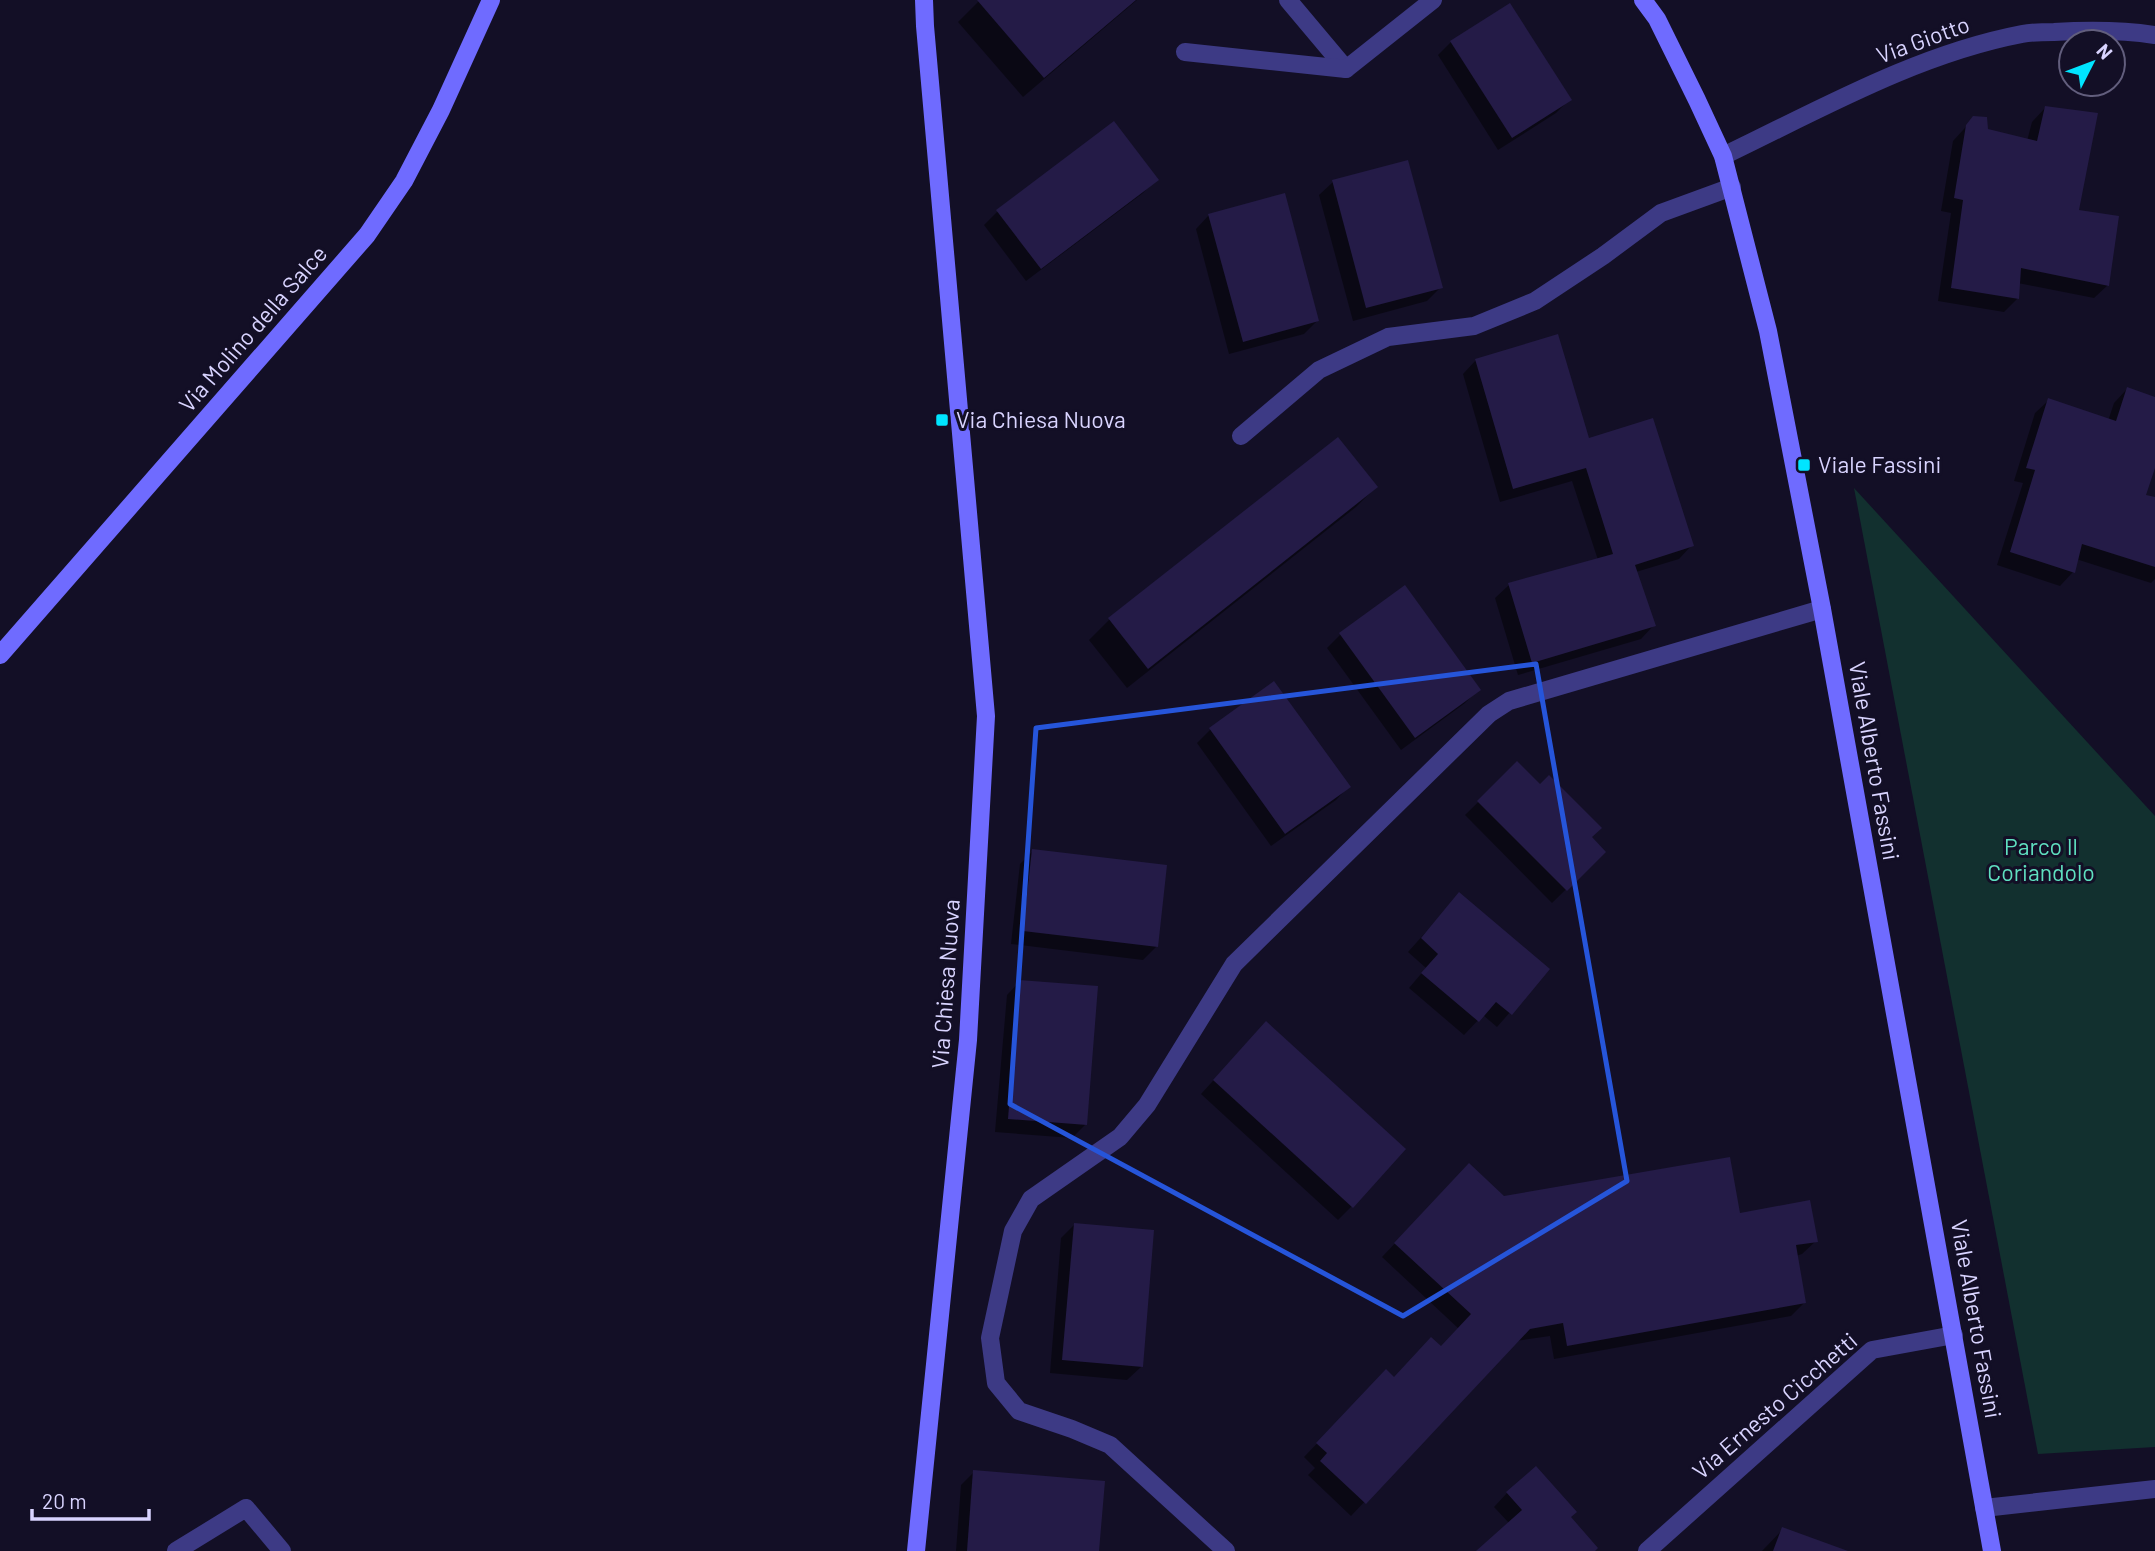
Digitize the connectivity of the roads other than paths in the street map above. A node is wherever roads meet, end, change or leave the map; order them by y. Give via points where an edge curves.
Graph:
1 (491, 0) edge
2 (925, 0) edge
3 (1288, 0) edge
4 (1433, 0) edge
5 (1643, 0) edge
6 (2155, 35) edge
7 (1185, 52) dead end
8 (1346, 69) junction
9 (1723, 156) junction
10 (1732, 187) junction
11 (1241, 436) dead end
12 (1822, 609) junction
13 (0, 655) edge
14 (1954, 1335) junction
15 (2155, 1489) edge
16 (1984, 1508) junction
17 (176, 1551) edge
18 (282, 1551) edge
19 (916, 1551) edge
20 (1226, 1551) edge
21 (1647, 1551) edge
22 (1992, 1551) edge

1 - 13 main road, Via Molino della Salce via 411,169 367,235
2 - 19 main road, Via Chiesa Nuova via 986,716 968,1040
3 - 8 street
4 - 8 street
5 - 9 main road, Viale Alberto Fassini via 1657,19
6 - 9 street, Via Giotto via 2024,33 1966,48 1903,71
7 - 8 street
9 - 10 main road, Viale Alberto Fassini
10 - 11 street via 1661,213 1535,301 1474,326 1388,337 1319,370
10 - 12 main road, Viale Alberto Fassini via 1768,331
12 - 14 main road, Viale Alberto Fassini
12 - 20 street via 1509,701 1489,714 1234,964 1147,1105 1120,1137 1031,1199 1013,1231 990,1338 996,1383 1018,1410 1110,1445
14 - 16 main road, Viale Alberto Fassini
14 - 21 street, Via Ernesto Cicchetti via 1872,1350
15 - 16 street
16 - 22 main road, Viale Alberto Fassini
17 - 18 street via 246,1508

